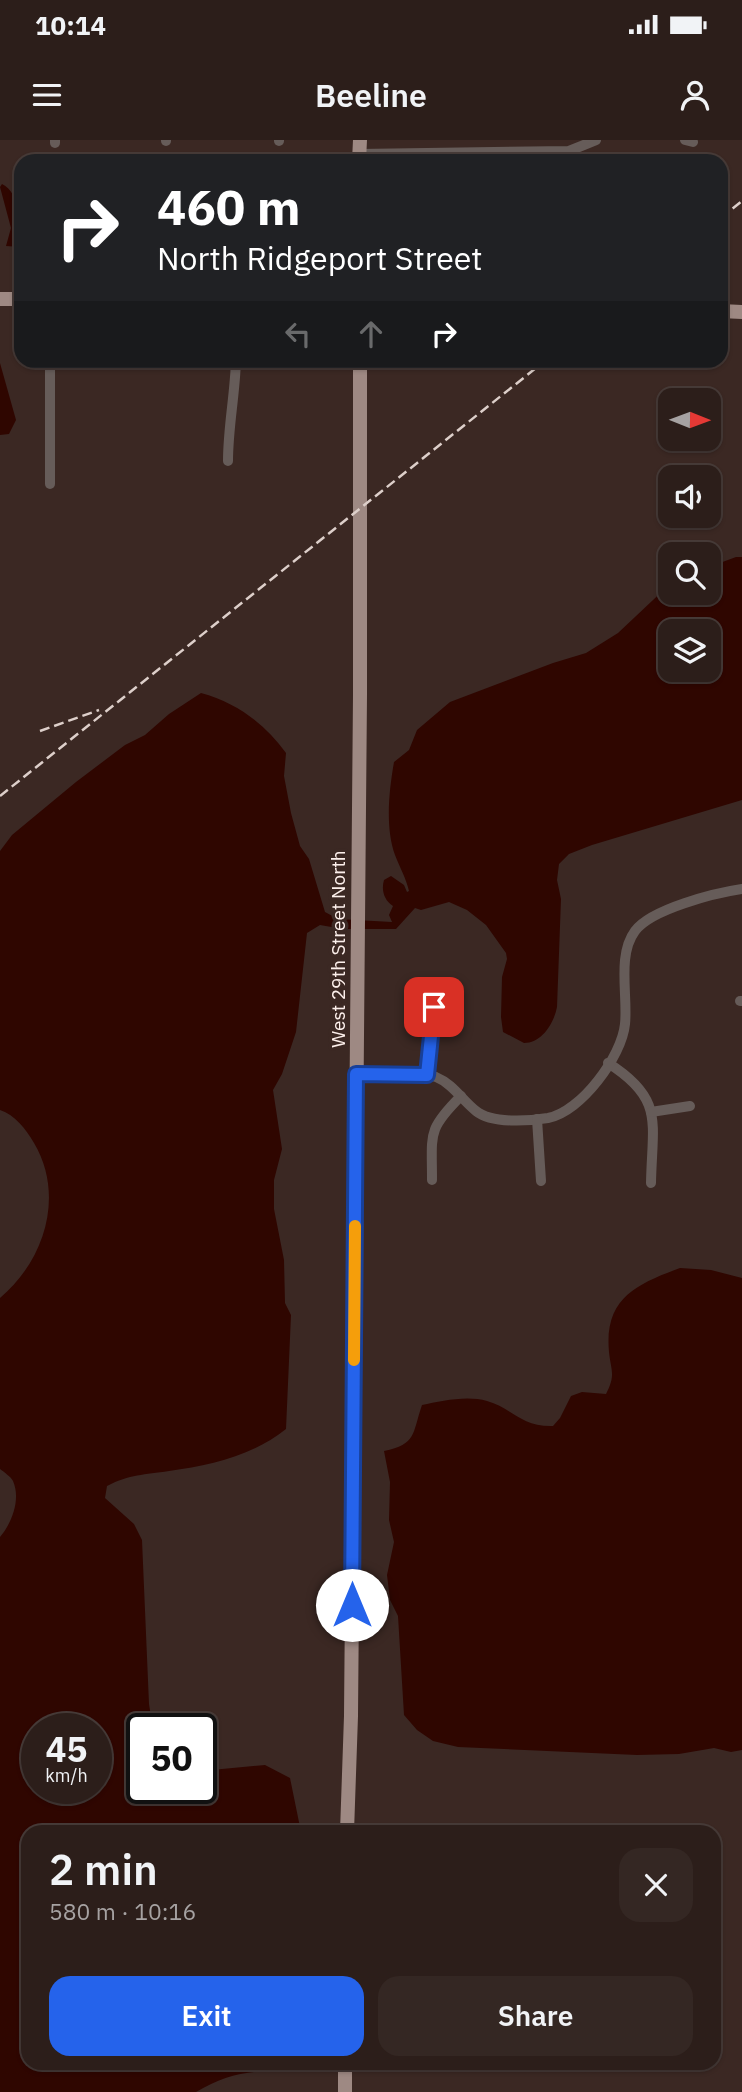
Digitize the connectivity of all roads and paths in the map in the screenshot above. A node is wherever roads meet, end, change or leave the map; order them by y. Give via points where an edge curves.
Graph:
1 (596, 140) edge
2 (359, 152) edge
3 (402, 154) edge
4 (561, 154) edge
5 (50, 368) edge
6 (236, 368) edge
7 (360, 368) edge
8 (228, 461) dead end
9 (50, 484) dead end
10 (742, 889) edge
11 (434, 993) dead end
12 (608, 1063) junction
13 (356, 1074) junction
14 (427, 1075) junction
15 (461, 1096) junction
16 (690, 1106) dead end
17 (651, 1112) junction
18 (537, 1119) junction
19 (432, 1180) dead end
20 (541, 1181) dead end
21 (652, 1183) dead end
22 (347, 1825) edge
23 (345, 2070) edge
24 (345, 2092) edge

1 - 4 street
2 - 3 street
5 - 9 street
6 - 8 street
7 - 13 main road, West 29th Street North
10 - 12 street via 659,913 636,929 626,953 625,1025
11 - 14 street
12 - 17 street via 638,1084
12 - 18 street via 578,1104 558,1116
13 - 14 street
13 - 22 main road, West 29th Street North
14 - 15 street
15 - 18 street via 484,1116
15 - 19 street via 433,1130
16 - 17 street
17 - 21 street
18 - 20 street
23 - 24 main road

